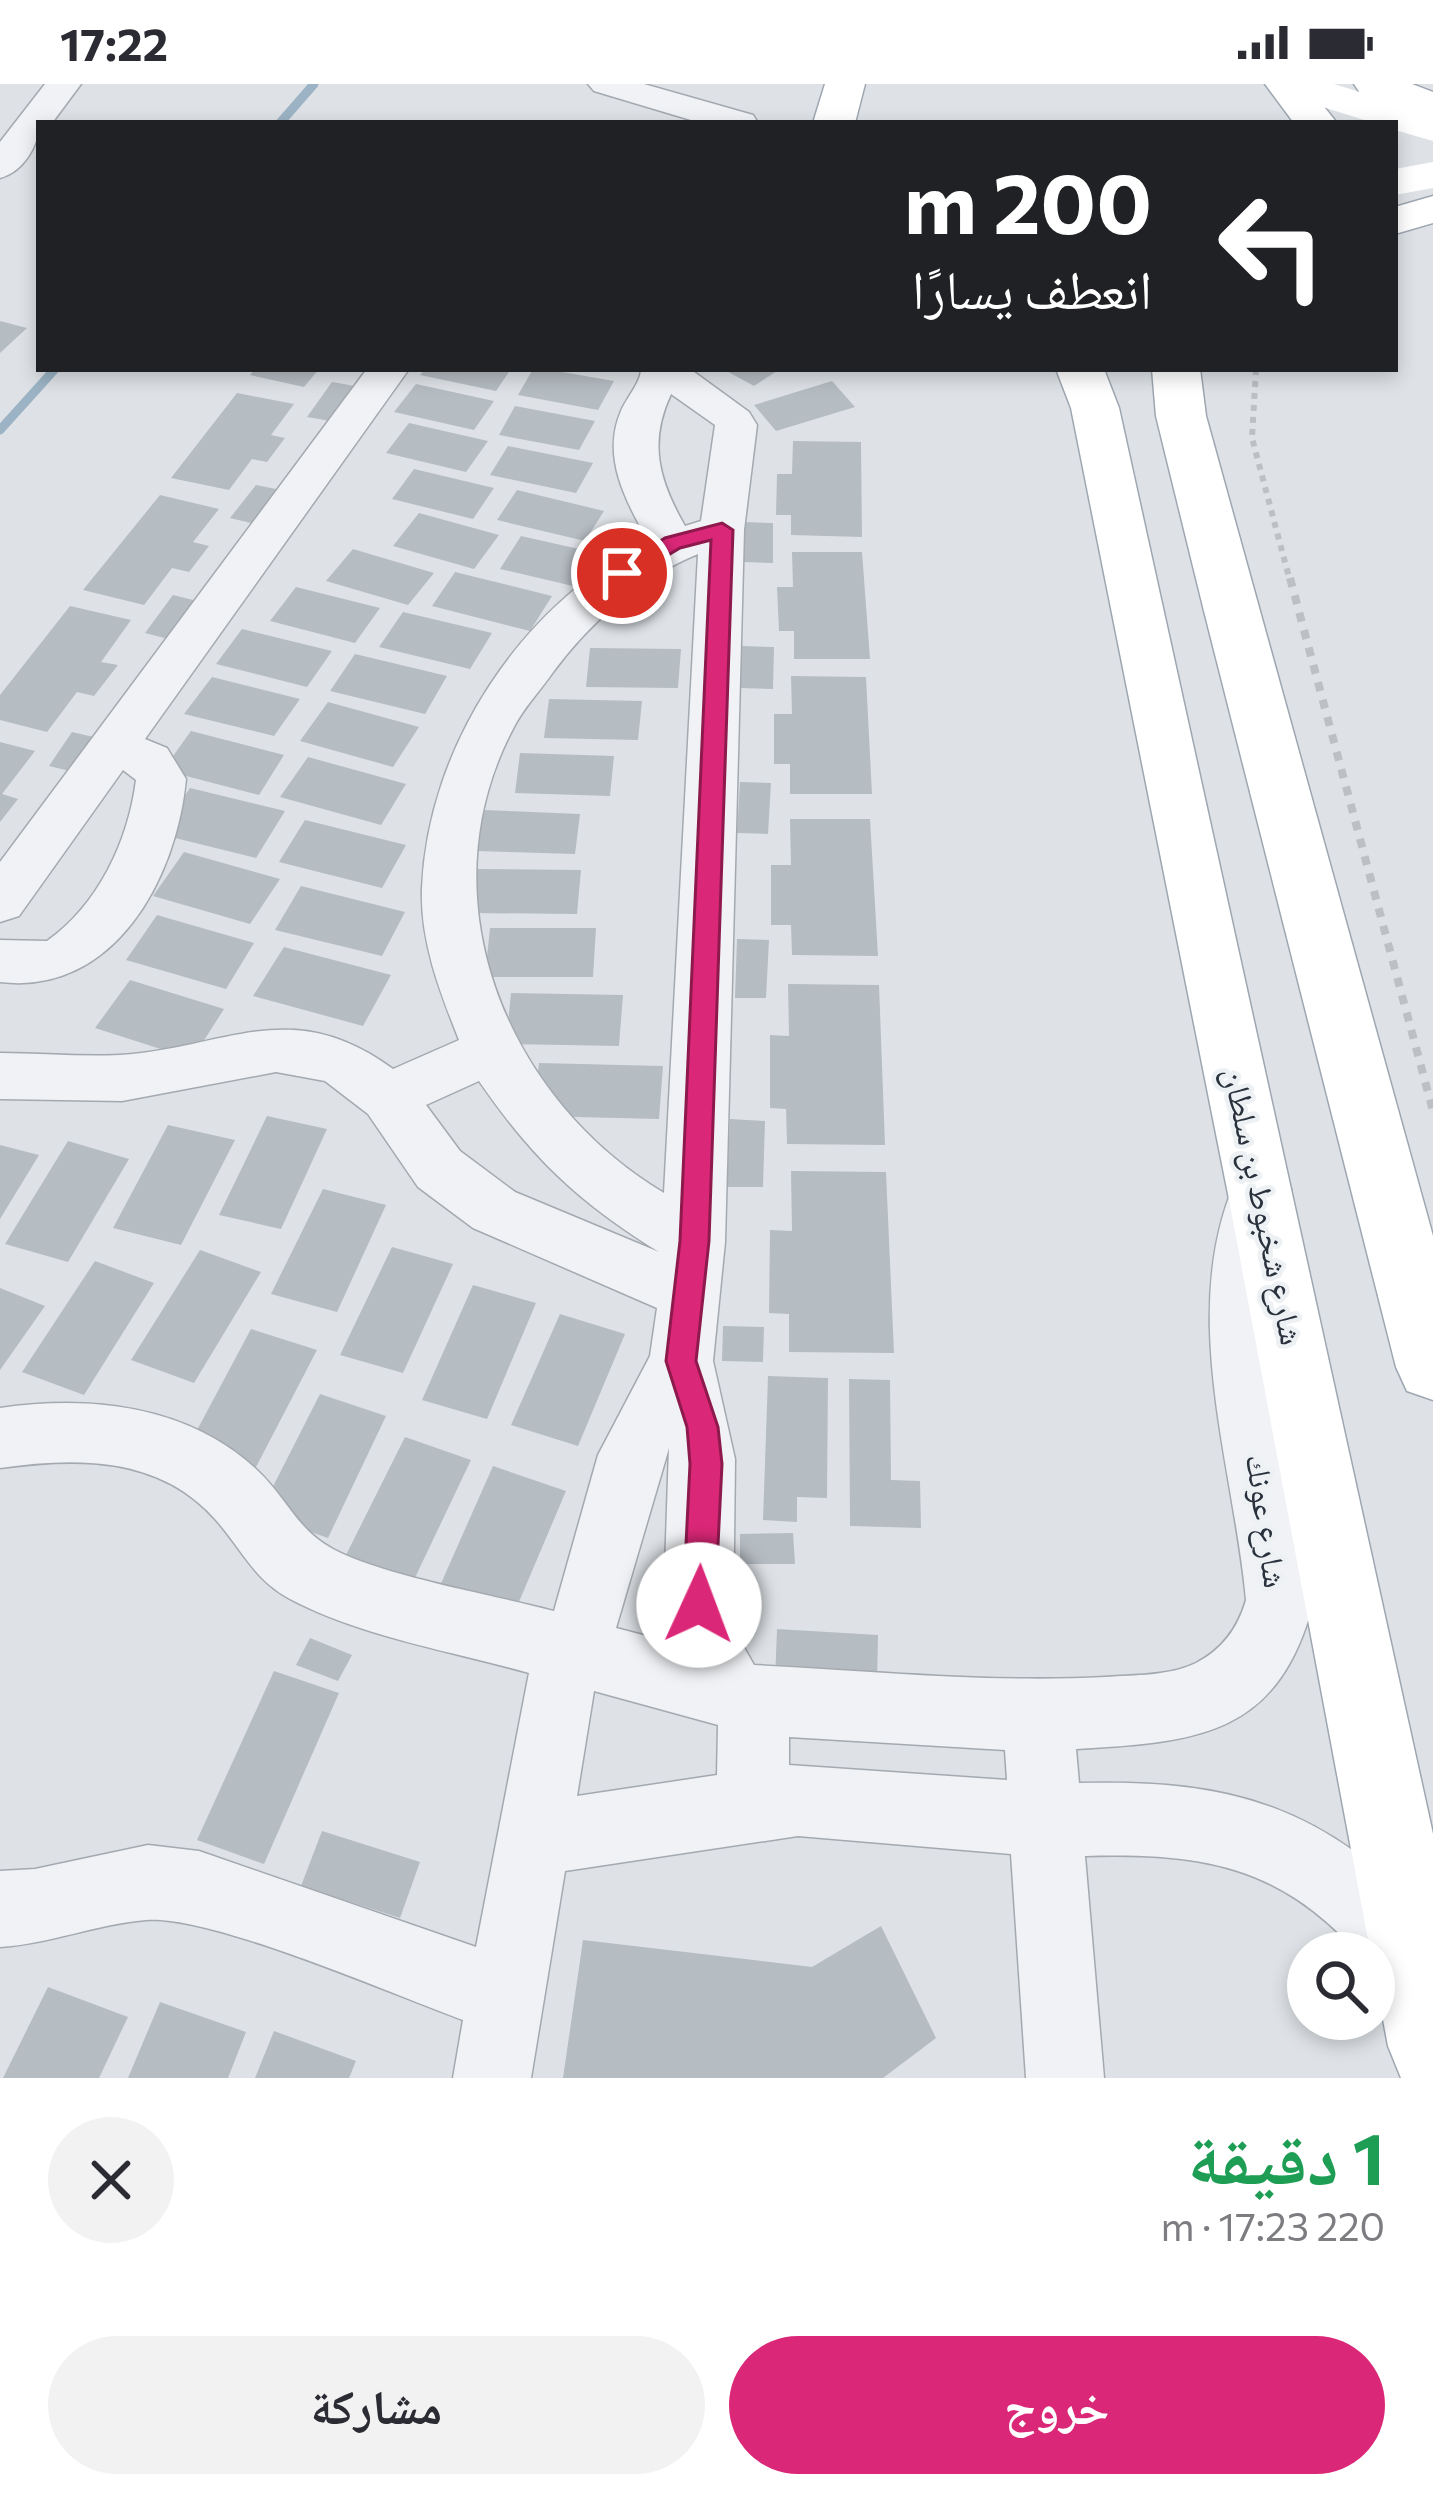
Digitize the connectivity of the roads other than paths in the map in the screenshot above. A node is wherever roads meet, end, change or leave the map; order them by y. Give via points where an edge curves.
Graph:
1 (63, 84) edge
2 (605, 84) edge
3 (845, 84) edge
4 (1289, 84) edge
5 (1374, 84) edge
6 (1433, 106) edge
7 (730, 120) edge
8 (835, 120) edge
9 (1314, 120) edge
10 (1433, 128) edge
11 (0, 166) edge
12 (1433, 175) edge
13 (1398, 181) edge
14 (1433, 208) edge
15 (1398, 220) edge
16 (386, 372) edge
17 (663, 372) edge
18 (667, 372) edge
19 (1081, 372) edge
20 (1176, 372) edge
21 (1219, 372) edge
22 (698, 537) junction
23 (114, 746) junction
24 (1299, 856) junction
25 (0, 902) edge
26 (0, 961) edge
27 (491, 1050) junction
28 (0, 1076) edge
29 (388, 1097) junction
30 (1261, 1189) junction
31 (692, 1267) junction
32 (681, 1361) junction
33 (1433, 1367) edge
34 (0, 1438) edge
35 (570, 1654) junction
36 (741, 1695) junction
37 (1038, 1716) junction
38 (753, 1802) junction
39 (1047, 1820) junction
40 (533, 1839) junction
41 (0, 1909) edge
42 (1414, 1958) junction
43 (508, 1997) junction
44 (1433, 2046) edge
45 (492, 2078) edge
46 (1065, 2078) edge

1 - 11 street
2 - 7 street
3 - 8 main road
4 - 9 main road
4 - 10 main road
5 - 6 main road
12 - 13 main road
14 - 15 main road
16 - 23 street
17 - 22 street via 634,425 633,457 642,489
18 - 22 street via 736,425
19 - 30 main road, شارع شخبوط بن سلطان
20 - 24 main road via 1181,416
21 - 24 main road via 1212,428 1295,752
22 - 27 street via 622,573 562,629 500,703 473,754 447,866 450,927 463,988
22 - 31 street
23 - 25 street
23 - 26 street via 149,760 161,778 128,880 77,949 43,963
24 - 33 main road
27 - 29 street
27 - 31 street via 530,1114 583,1173
28 - 29 street via 122,1078 276,1049 340,1061
29 - 31 street via 439,1168 494,1210
30 - 37 street, شارع عونك via 1247,1228 1236,1316 1277,1557 1280,1600 1269,1641 1243,1673 1207,1696 1160,1709
30 - 42 main road, شارع شخبوط بن سلطان
31 - 32 street
32 - 35 street via 631,1455 603,1570
32 - 36 street via 706,1464 698,1628 703,1651
34 - 35 street, شارع عونك via 52,1429 122,1433 184,1455 236,1493 302,1570
35 - 36 street, شارع عونك
35 - 40 street
36 - 37 street, شارع عونك
36 - 38 street
37 - 39 street
38 - 39 street
38 - 40 street
39 - 42 street via 1163,1817 1272,1843 1323,1872
39 - 46 street
40 - 43 street
41 - 43 street via 148,1882 199,1888
42 - 44 main road, شارع شخبوط بن سلطان
43 - 45 street

